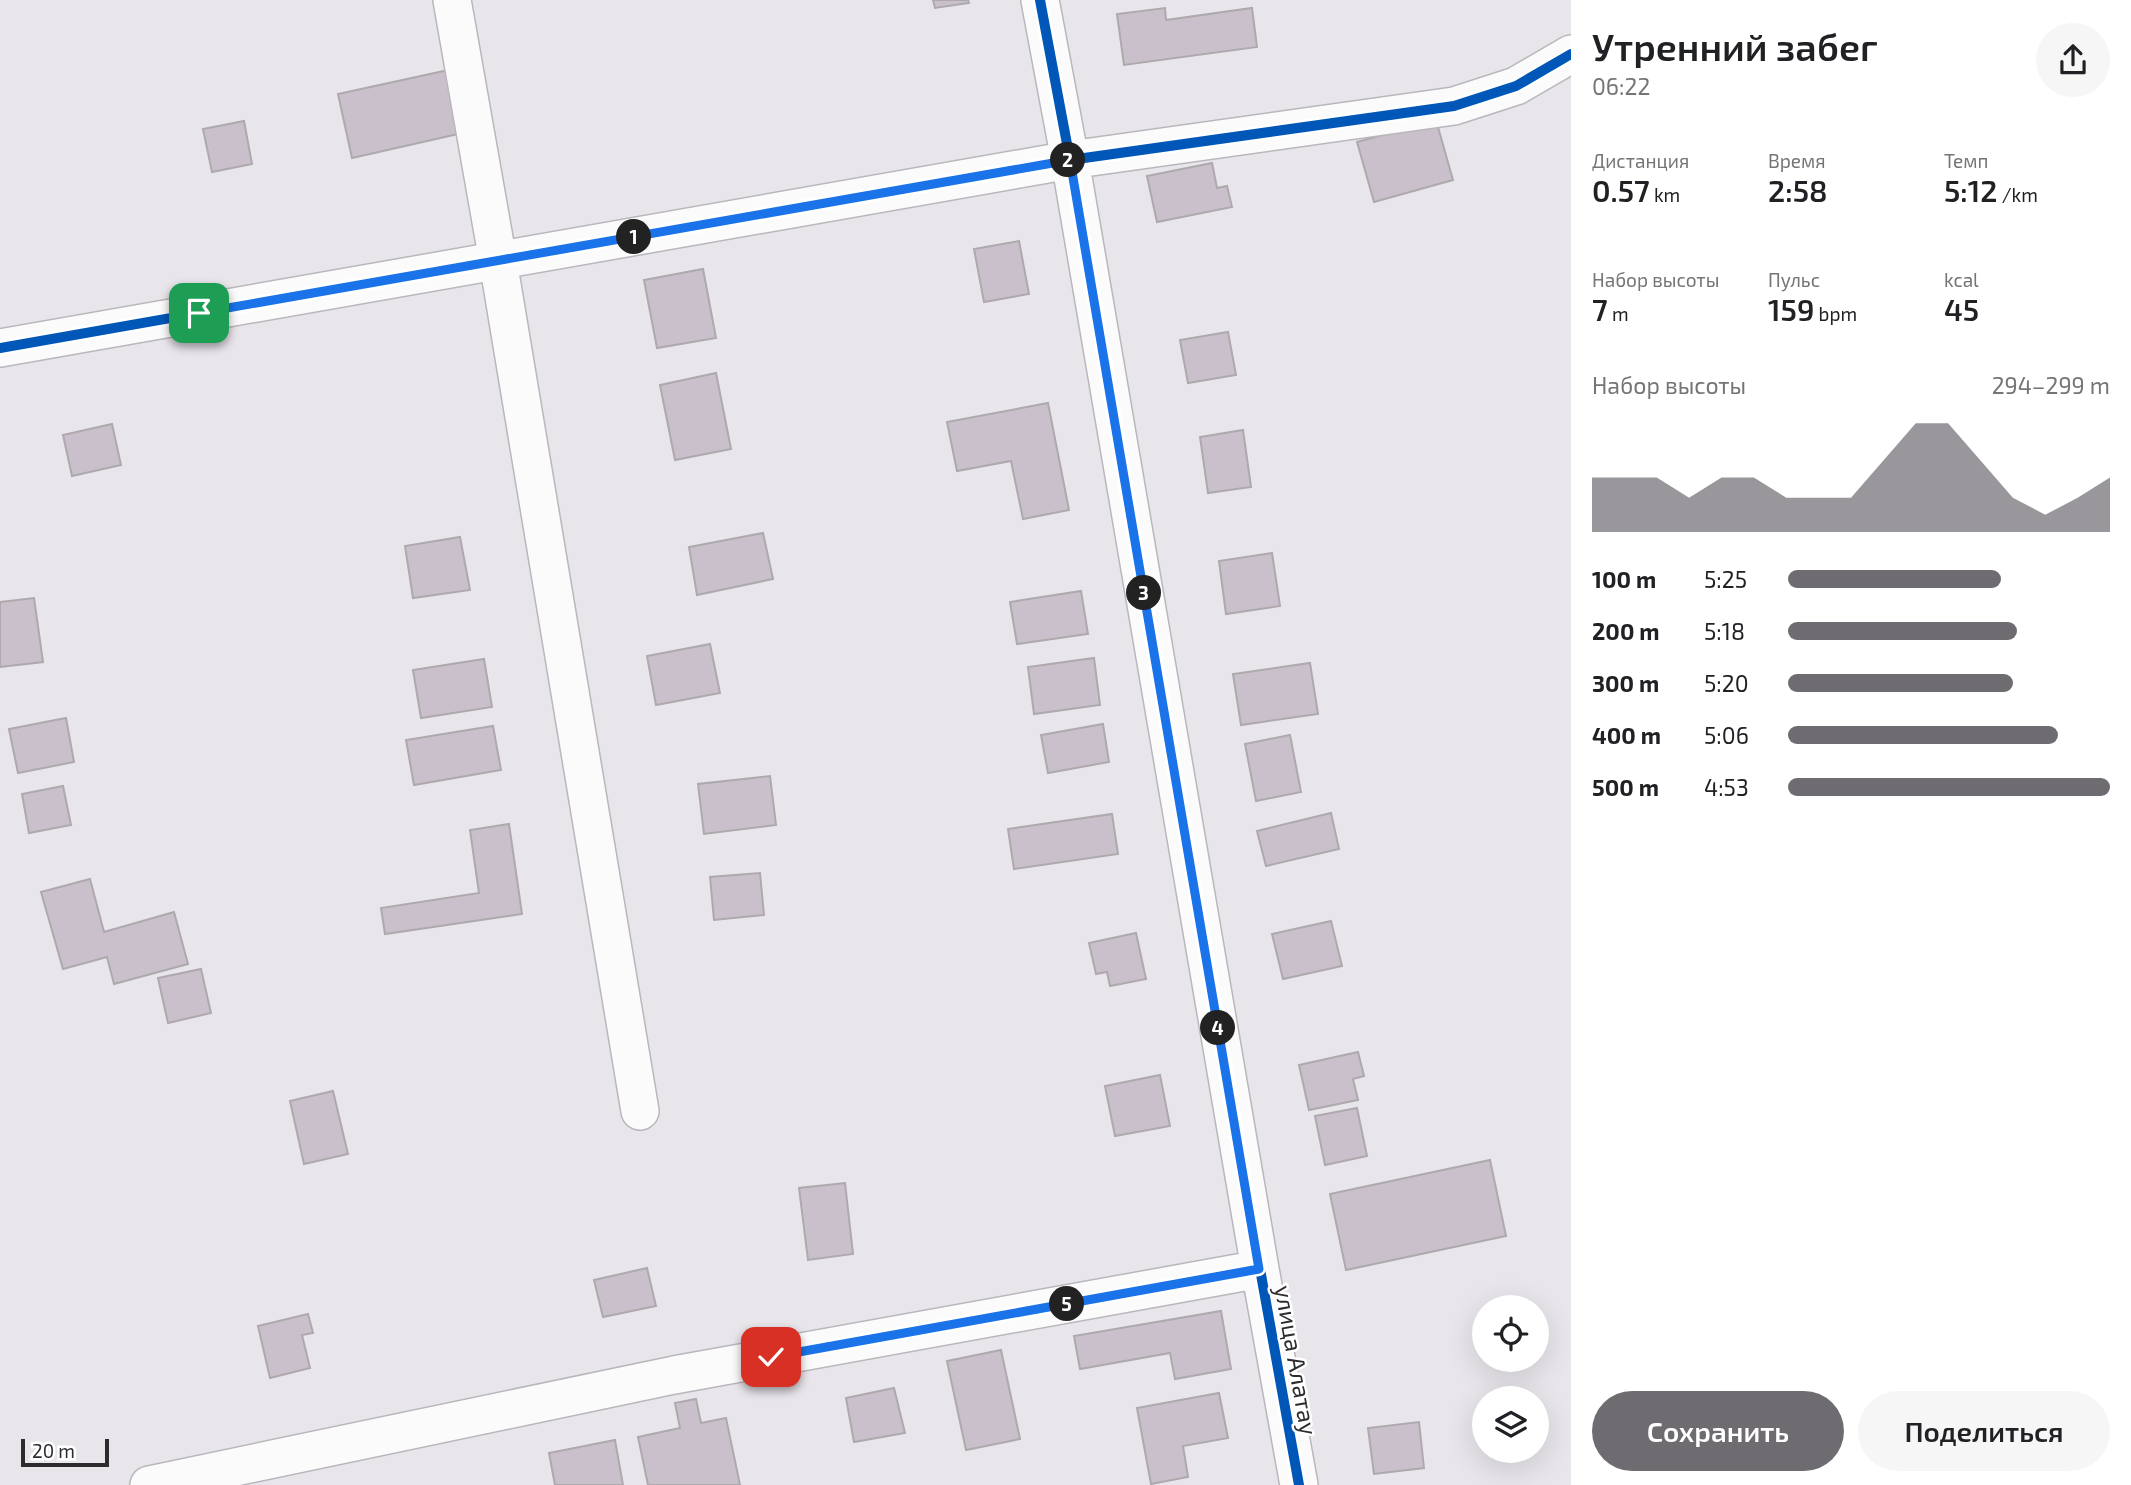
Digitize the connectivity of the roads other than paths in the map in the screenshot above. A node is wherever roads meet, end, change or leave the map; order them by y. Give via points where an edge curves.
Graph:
1 (452, 0) edge
2 (1040, 0) edge
3 (1571, 54) edge
4 (1070, 160) junction
5 (498, 261) junction
6 (0, 348) edge
7 (640, 1111) dead end
8 (1259, 1269) junction
9 (149, 1485) edge
10 (1299, 1485) edge

1 - 5 street
2 - 4 street, улица Алатау
3 - 4 street via 1516,86 1454,106
4 - 5 street
4 - 8 street, улица Алатау
5 - 6 street
5 - 7 street
8 - 9 street via 674,1375
8 - 10 street, улица Алатау

